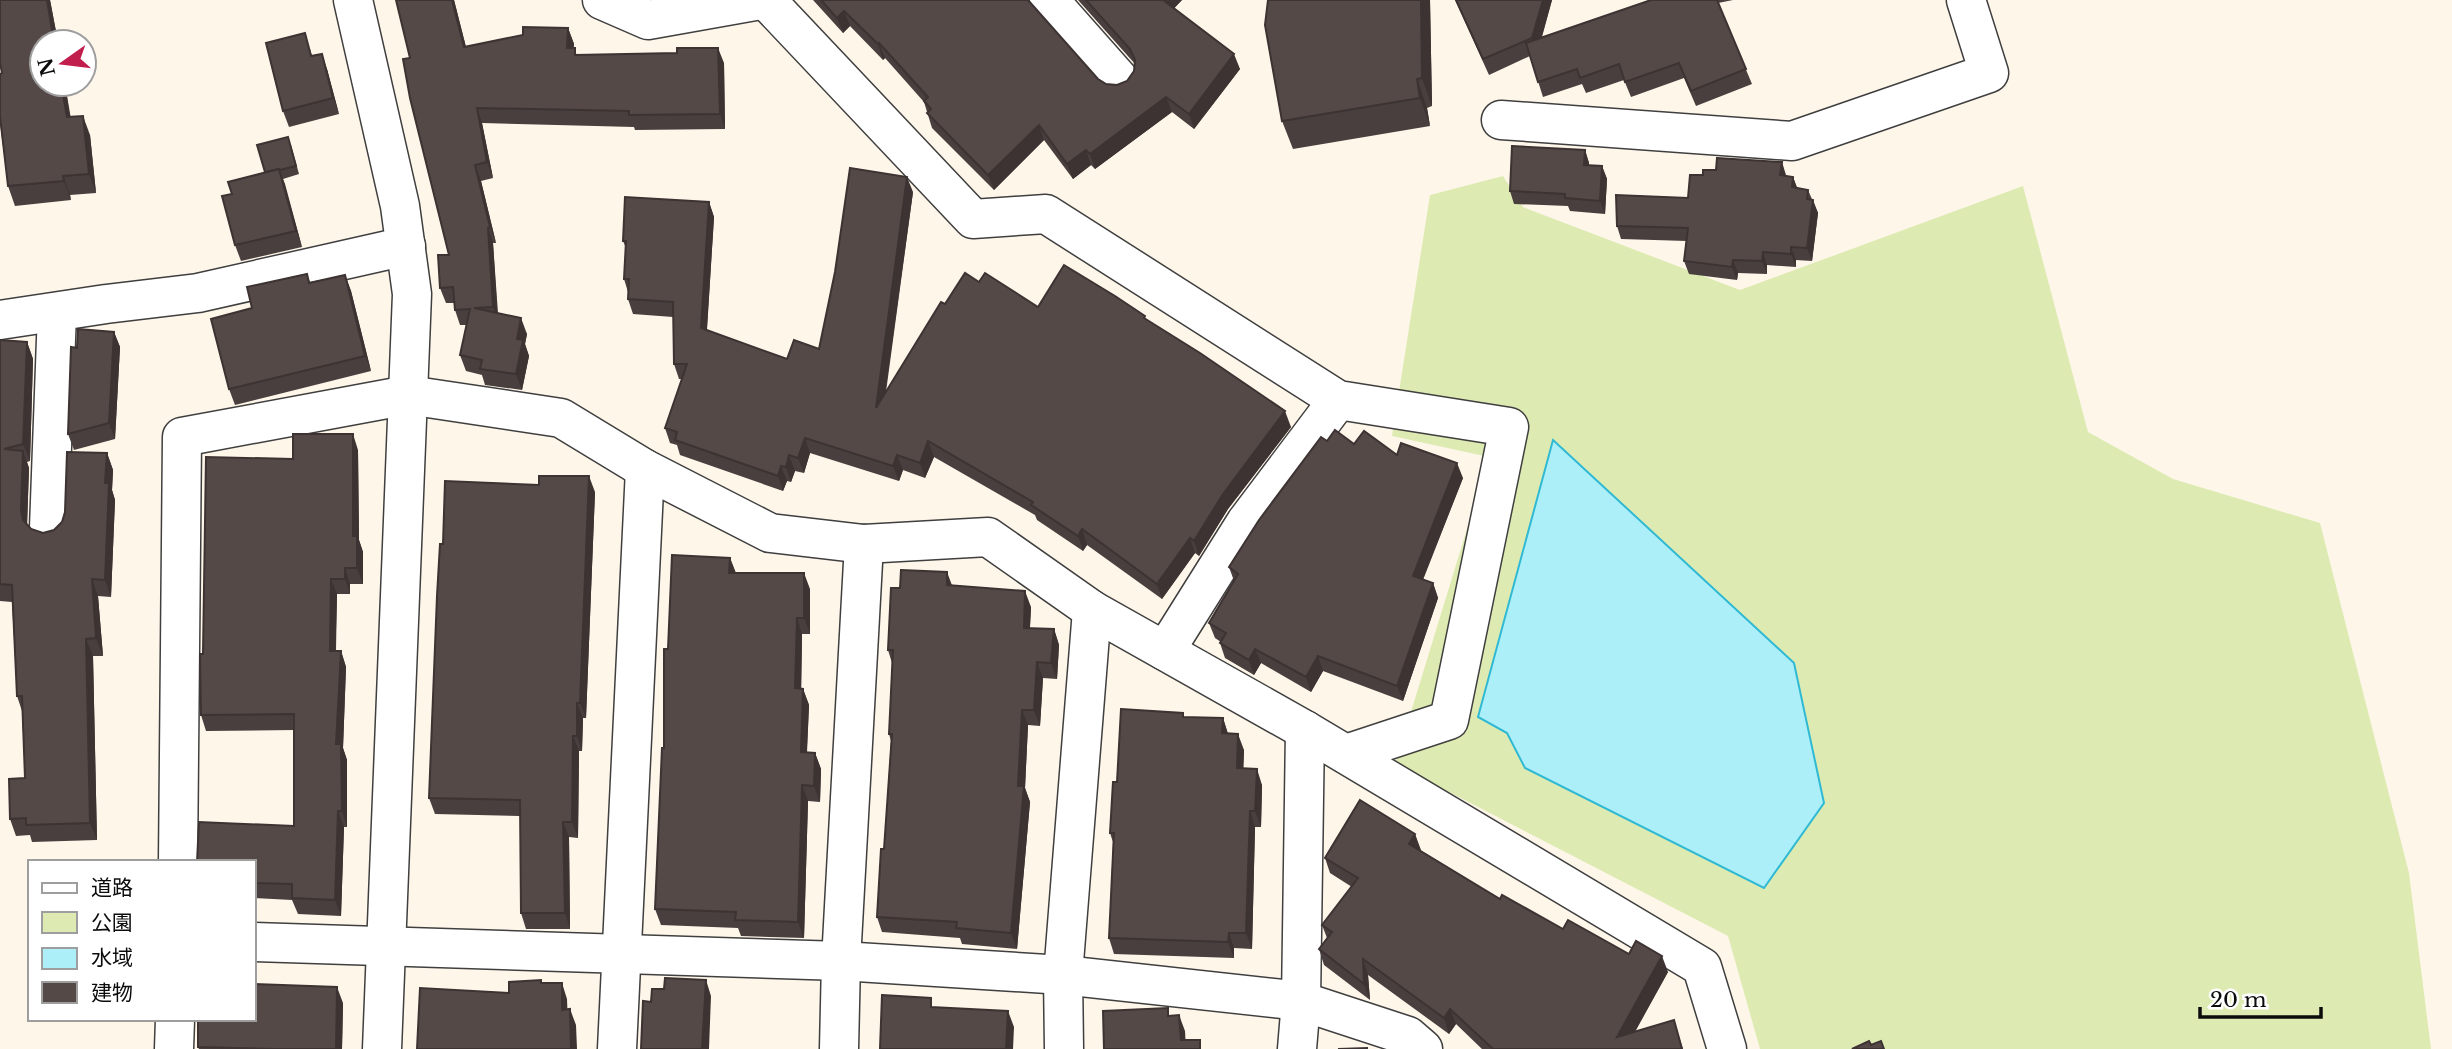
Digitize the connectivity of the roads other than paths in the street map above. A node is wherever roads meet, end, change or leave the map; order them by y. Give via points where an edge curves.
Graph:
1 (353, 0) edge
2 (602, 0) edge
3 (761, 0) edge
4 (766, 0) edge
5 (1049, 0) edge
6 (1966, 0) edge
7 (1118, 79) dead end
8 (1501, 120) dead end
9 (406, 246) junction
10 (57, 312) junction
11 (0, 320) edge
12 (408, 395) junction
13 (1338, 400) junction
14 (645, 469) junction
15 (50, 528) edge
16 (864, 544) junction
17 (1092, 610) junction
18 (1165, 651) junction
19 (1305, 730) junction
20 (1346, 754) junction
21 (178, 860) edge
22 (256, 942) edge
23 (387, 947) junction
24 (620, 955) junction
25 (841, 961) junction
26 (1063, 975) junction
27 (1301, 1001) junction
28 (174, 1021) edge
29 (174, 1049) edge
30 (382, 1049) edge
31 (617, 1049) edge
32 (839, 1049) edge
33 (1063, 1049) edge
34 (1297, 1049) edge
35 (1423, 1049) edge
36 (1727, 1049) edge

1 - 9 street
2 - 3 street via 648,19
4 - 13 street via 973,219 1046,214
5 - 7 street
6 - 8 street via 1989,73 1792,141
9 - 10 street via 198,293
9 - 12 street via 412,294
10 - 11 street
10 - 15 street
12 - 14 street via 561,418
12 - 21 street via 182,437
12 - 23 street
13 - 18 street via 1246,522
13 - 20 street via 1509,427 1449,720
14 - 16 street via 771,533
14 - 24 street
16 - 17 street via 988,537
16 - 25 street
17 - 18 street
17 - 26 street
18 - 19 street
19 - 20 street
19 - 27 street
20 - 36 street via 1702,967
22 - 23 street
23 - 24 street
23 - 30 street
24 - 25 street
24 - 31 street
25 - 26 street
25 - 32 street
26 - 27 street
26 - 33 street
27 - 34 street
27 - 35 street via 1408,1036
28 - 29 street

